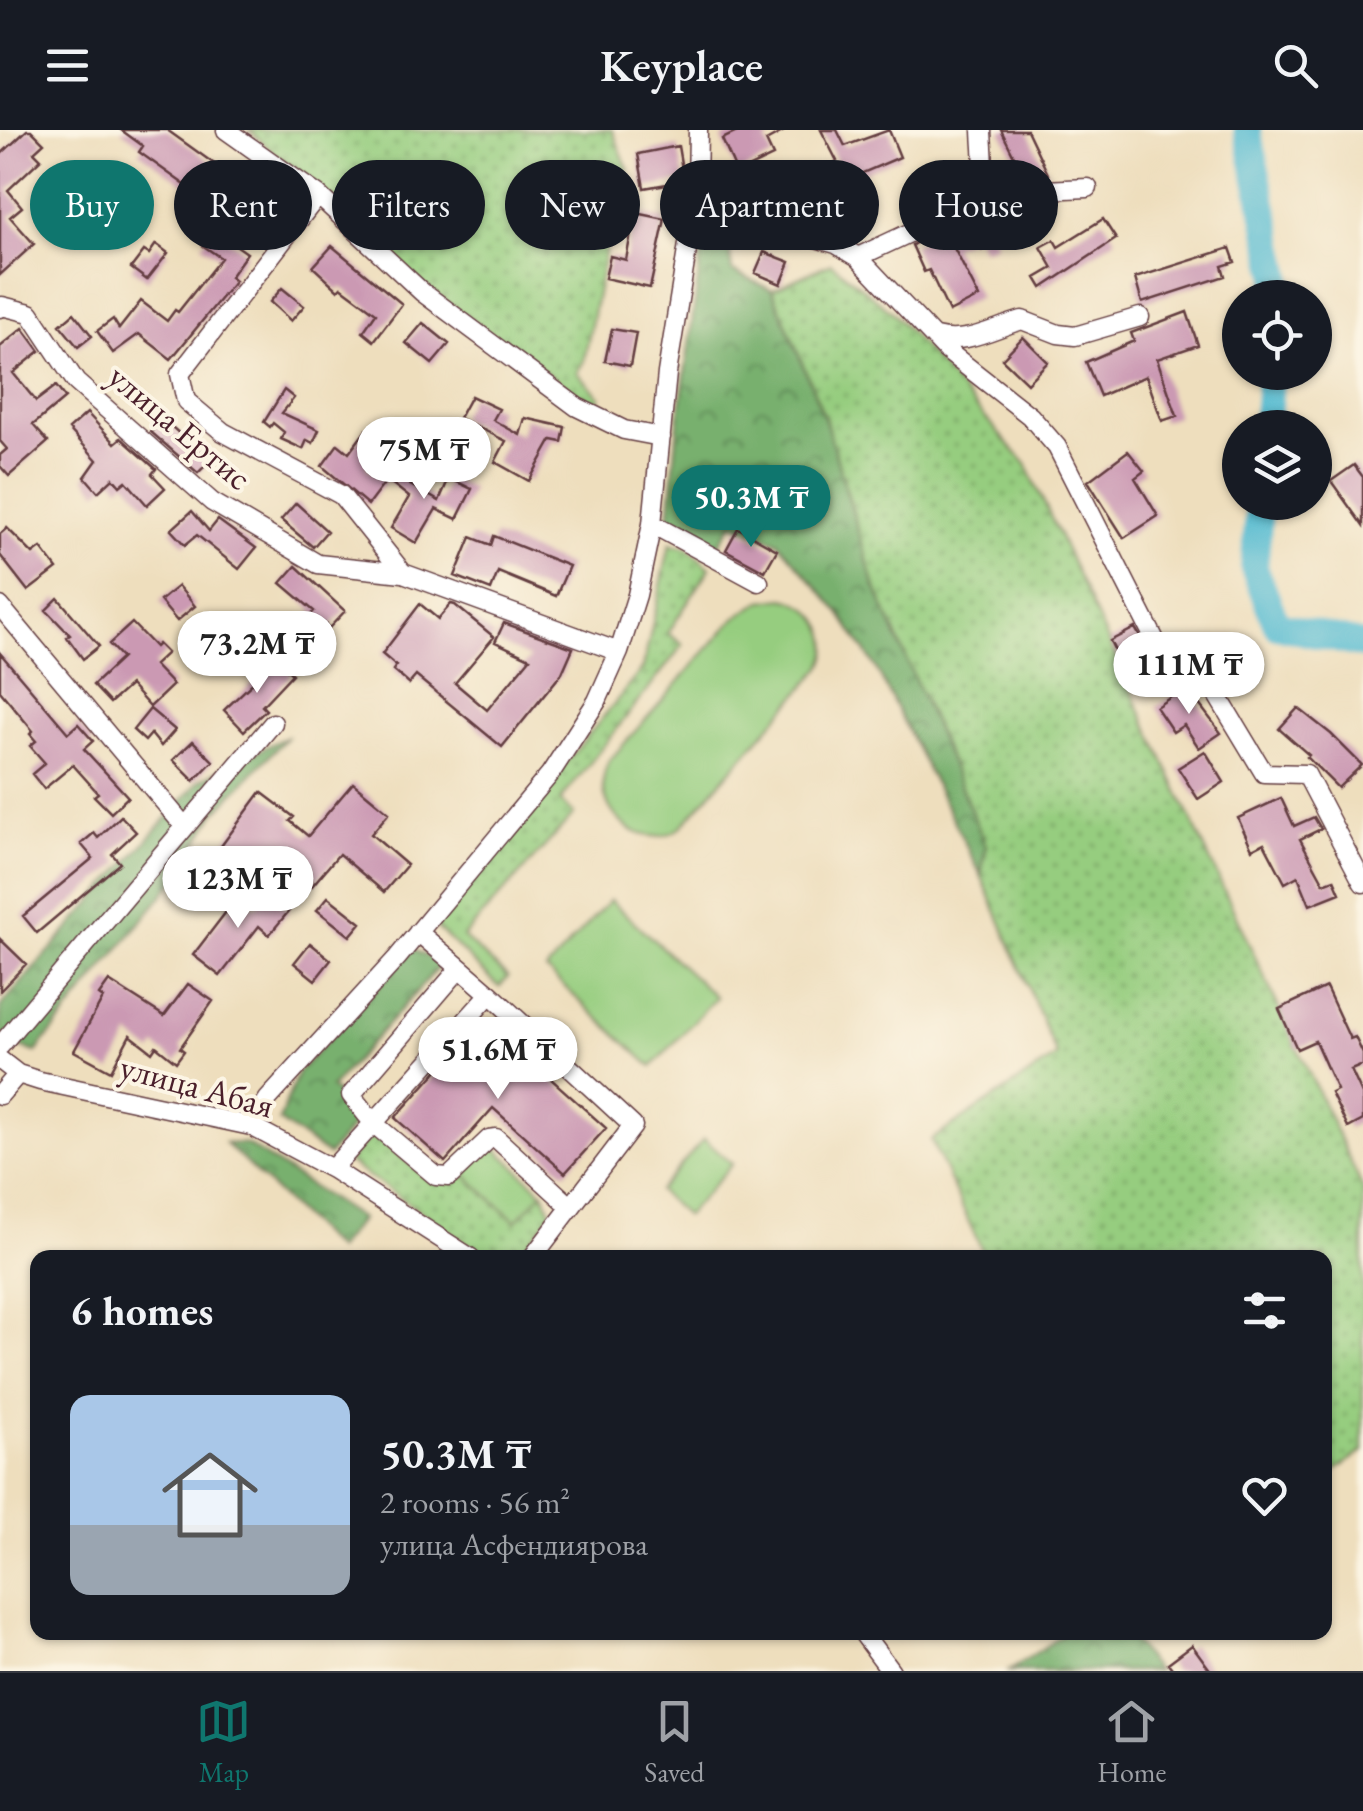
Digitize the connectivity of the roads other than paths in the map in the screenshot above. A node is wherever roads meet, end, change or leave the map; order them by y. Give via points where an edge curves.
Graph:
1 (226, 130) edge
2 (698, 130) edge
3 (982, 130) edge
4 (697, 160) edge
5 (983, 160) edge
6 (1088, 188) dead end
7 (1058, 189) edge
8 (318, 194) junction
9 (899, 238) edge
10 (687, 250) edge
11 (846, 250) edge
12 (858, 257) junction
13 (1, 307) edge
14 (1140, 317) dead end
15 (934, 337) junction
16 (662, 437) junction
17 (652, 524) junction
18 (403, 573) junction
19 (758, 582) dead end
20 (0, 606) edge
21 (619, 652) junction
22 (273, 722) dead end
23 (185, 827) junction
24 (1363, 883) edge
25 (418, 932) junction
26 (460, 968) junction
27 (490, 994) junction
28 (0, 1046) edge
29 (0, 1060) edge
30 (18, 1074) junction
31 (0, 1095) edge
32 (373, 1123) junction
33 (252, 1126) junction
34 (332, 1170) junction
35 (570, 1206) junction
36 (458, 1250) edge
37 (538, 1250) edge
38 (868, 1640) edge
39 (891, 1671) edge

1 - 8 street
2 - 4 street
3 - 5 street
6 - 7 street
8 - 16 street via 422,292 576,406 624,430
8 - 18 street via 180,374 186,400 222,432 342,494
9 - 12 street
10 - 16 street
11 - 12 street
12 - 15 street
13 - 18 street, улица Ертис via 30,313 76,382 212,502 318,564
14 - 15 street via 1075,336 1022,320 972,339
15 - 24 street via 1057,446 1156,642 1214,690 1264,773 1306,774
16 - 17 street
17 - 19 street
17 - 21 street
18 - 21 street, улица Ертис
20 - 23 street
21 - 25 street via 598,700 550,774
22 - 23 street
23 - 28 street
25 - 26 street
25 - 33 street via 268,1099
26 - 27 street
26 - 32 street via 351,1095
27 - 32 street
27 - 35 street via 632,1124
29 - 30 street, улица Абая
30 - 31 street
30 - 33 street, улица Абая
32 - 34 street
32 - 35 street via 442,1178 496,1138
33 - 34 street, улица Абая
34 - 36 street, улица Абая
35 - 37 street
38 - 39 street

